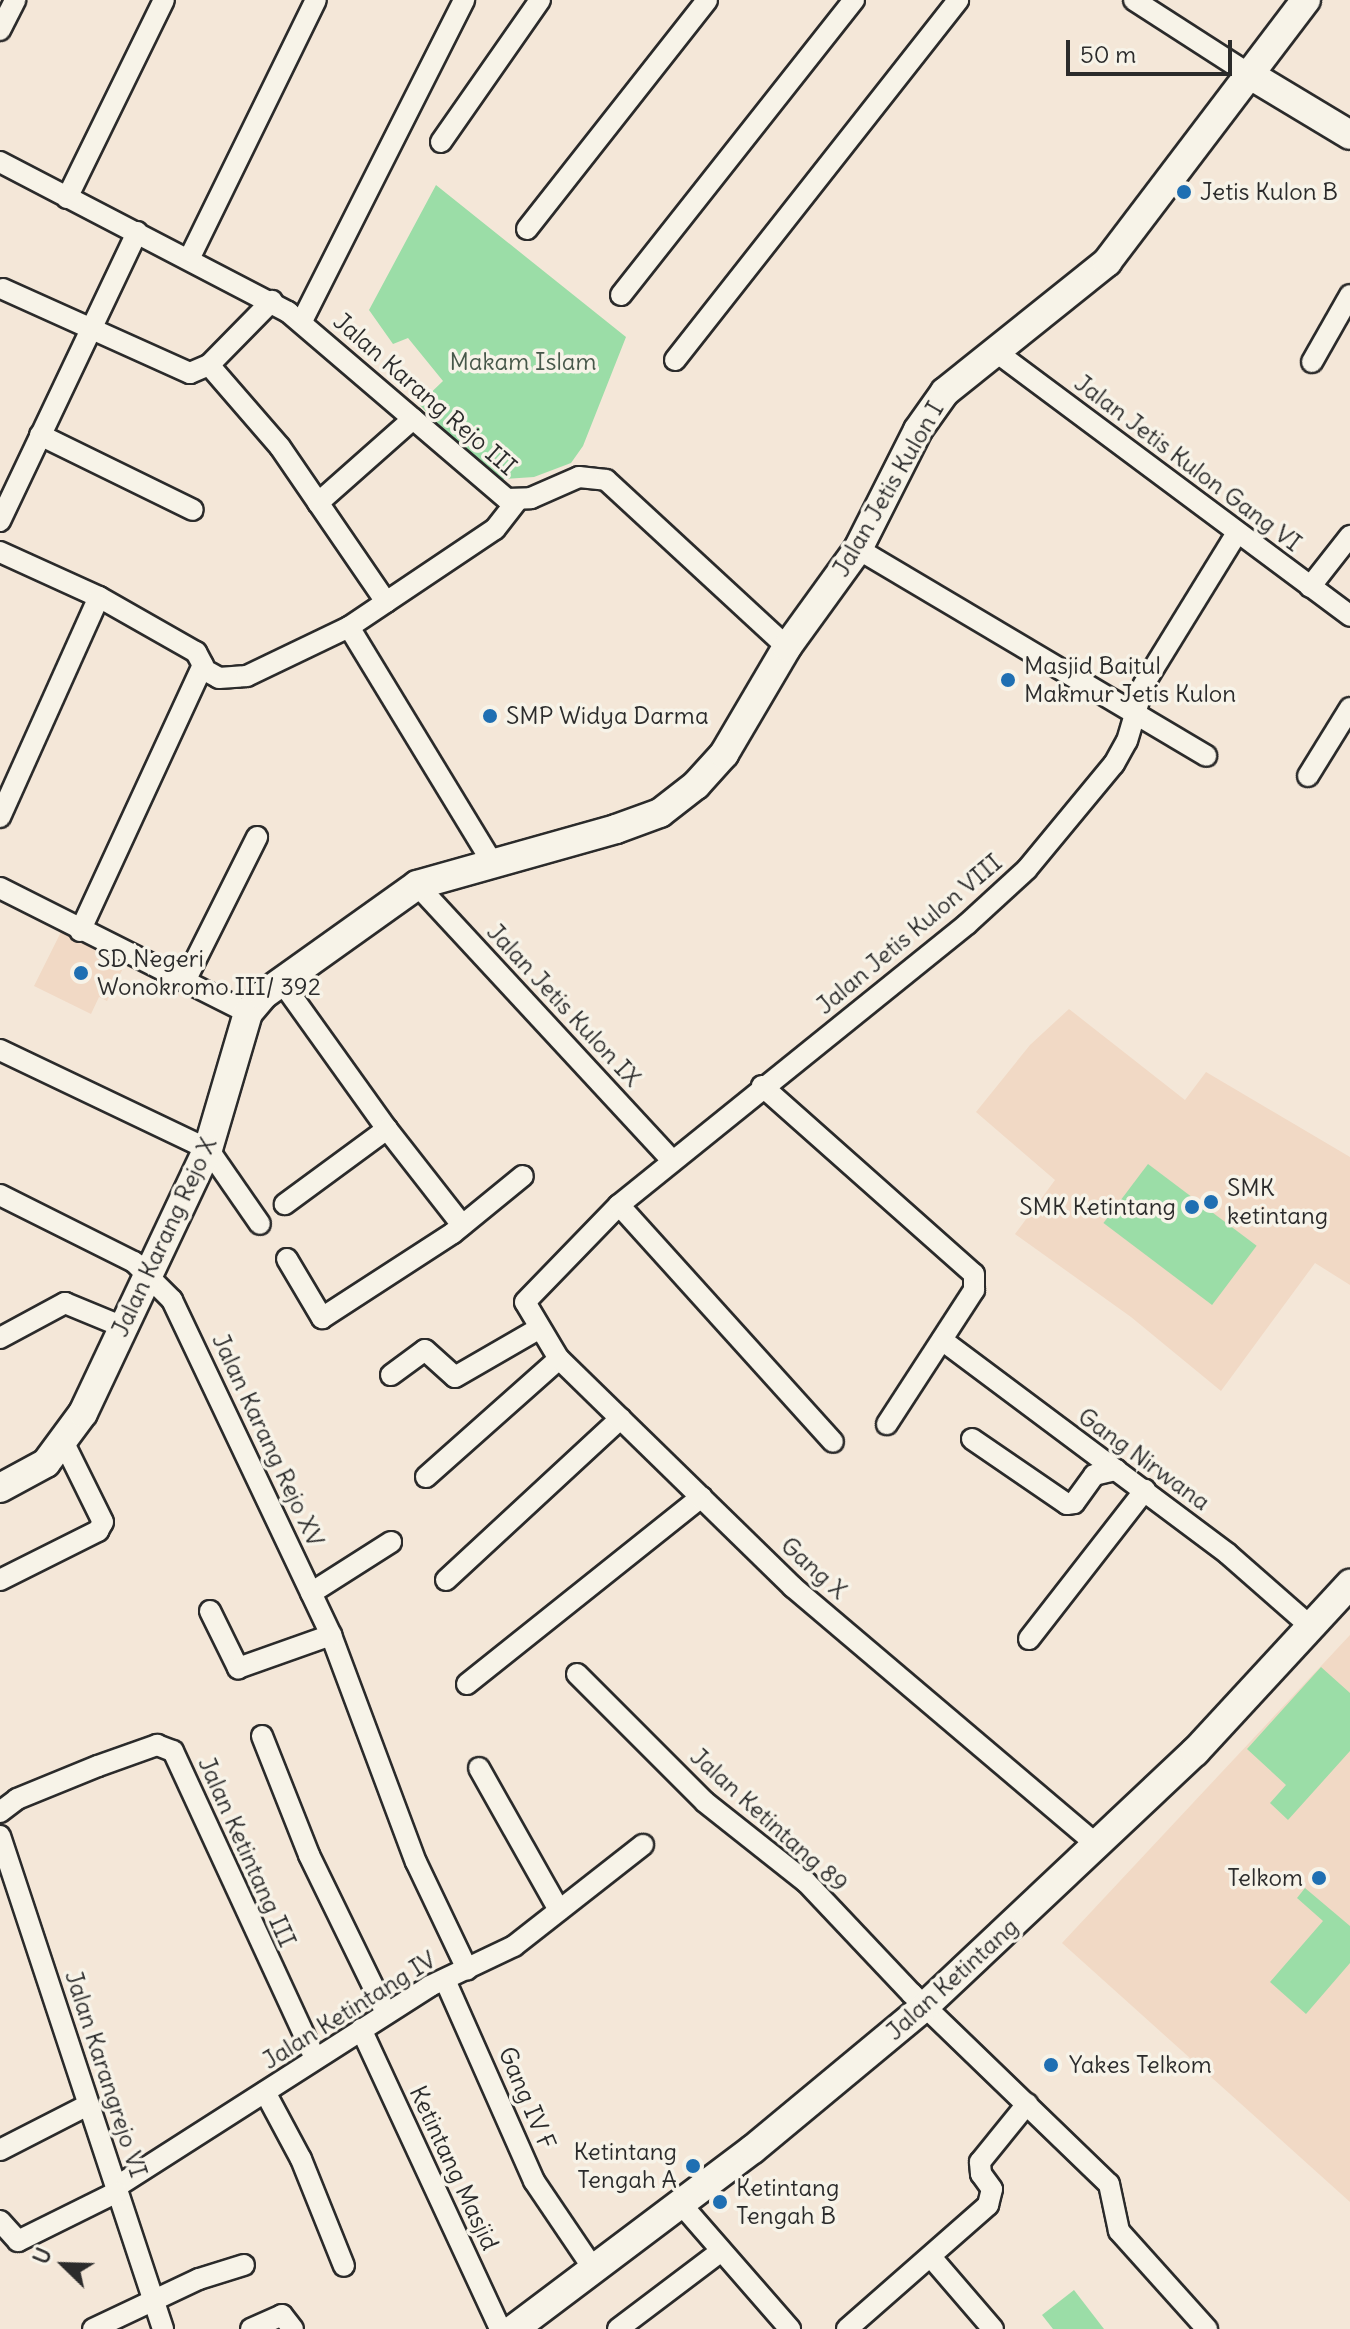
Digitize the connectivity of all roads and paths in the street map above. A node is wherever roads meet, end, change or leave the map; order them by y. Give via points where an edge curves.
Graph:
1 (15, 0) edge
2 (164, 0) edge
3 (316, 0) edge
4 (464, 0) edge
5 (540, 0) edge
6 (707, 0) edge
7 (854, 0) edge
8 (958, 0) edge
9 (1134, 0) edge
10 (1306, 0) edge
11 (0, 30) edge
12 (1252, 76) junction
13 (1350, 135) edge
14 (441, 142) dead end
15 (0, 162) edge
16 (67, 198) junction
17 (527, 229) dead end
18 (137, 232) junction
19 (189, 259) junction
20 (3, 289) dead end
21 (621, 295) dead end
22 (1350, 295) edge
23 (272, 301) junction
24 (302, 321) junction
25 (90, 329) junction
26 (995, 351) junction
27 (675, 360) dead end
28 (1312, 362) dead end
29 (209, 365) junction
30 (413, 419) junction
31 (40, 435) junction
32 (517, 501) junction
33 (318, 503) junction
34 (193, 510) dead end
35 (0, 521) edge
36 (1237, 533) junction
37 (1350, 536) edge
38 (858, 549) junction
39 (0, 552) edge
40 (1310, 587) junction
41 (99, 597) junction
42 (386, 602) junction
43 (1350, 616) edge
44 (349, 627) junction
45 (787, 647) junction
46 (203, 669) junction
47 (1350, 708) edge
48 (1133, 715) junction
49 (1206, 756) dead end
50 (1308, 776) dead end
51 (0, 817) edge
52 (257, 837) dead end
53 (491, 861) junction
54 (417, 885) junction
55 (0, 888) edge
56 (80, 931) junction
57 (185, 981) junction
58 (281, 981) junction
59 (248, 1013) junction
60 (0, 1050) edge
61 (762, 1086) junction
62 (387, 1129) junction
63 (208, 1149) junction
64 (672, 1160) junction
65 (523, 1176) dead end
66 (0, 1195) edge
67 (285, 1204) dead end
68 (619, 1205) junction
69 (260, 1224) dead end
70 (462, 1225) junction
71 (287, 1259) dead end
72 (148, 1274) junction
73 (525, 1302) joint
74 (123, 1327) junction
75 (538, 1329) junction
76 (0, 1338) edge
77 (942, 1340) junction
78 (559, 1359) junction
79 (391, 1375) dead end
80 (621, 1418) junction
81 (887, 1424) dead end
82 (972, 1439) dead end
83 (833, 1442) dead end
84 (64, 1443) junction
85 (1116, 1470) junction
86 (426, 1477) dead end
87 (0, 1488) edge
88 (1145, 1490) junction
89 (701, 1497) junction
90 (391, 1542) dead end
91 (0, 1580) edge
92 (446, 1580) dead end
93 (1350, 1584) edge
94 (311, 1593) junction
95 (210, 1611) dead end
96 (1310, 1626) junction
97 (331, 1635) junction
98 (1029, 1639) dead end
99 (577, 1674) dead end
100 (467, 1684) dead end
101 (262, 1736) dead end
102 (479, 1768) dead end
103 (0, 1812) edge
104 (0, 1836) edge
105 (643, 1845) dead end
106 (1097, 1845) junction
107 (559, 1910) junction
108 (467, 1969) junction
109 (445, 1980) junction
110 (925, 2006) junction
111 (386, 2013) junction
112 (361, 2029) junction
113 (315, 2058) junction
114 (265, 2092) junction
115 (1027, 2104) junction
116 (88, 2105) junction
117 (0, 2150) edge
118 (117, 2190) junction
119 (681, 2204) junction
120 (0, 2221) edge
121 (721, 2251) junction
122 (931, 2257) junction
123 (244, 2265) dead end
124 (344, 2266) dead end
125 (595, 2271) junction
126 (153, 2302) junction
127 (93, 2329) edge
128 (163, 2329) edge
129 (251, 2329) edge
130 (293, 2329) edge
131 (500, 2329) edge
132 (514, 2329) edge
133 (618, 2329) edge
134 (790, 2329) edge
135 (847, 2329) edge
136 (993, 2329) edge
137 (1207, 2329) edge

1 - 11 street
2 - 16 street
3 - 19 street
4 - 24 street
5 - 14 street
6 - 17 street
7 - 21 street
8 - 27 street
9 - 12 street
10 - 12 street, Jalan Jetis Kulon I
12 - 13 street
12 - 26 street, Jalan Jetis Kulon I via 1107,262
15 - 16 street, Jalan Karang Rejo III
16 - 18 street, Jalan Karang Rejo III
18 - 19 street, Jalan Karang Rejo III
18 - 25 street
19 - 23 street, Jalan Karang Rejo III
20 - 25 street
22 - 28 street
23 - 24 street, Jalan Karang Rejo III
23 - 29 street
24 - 30 street, Jalan Karang Rejo III
25 - 29 street via 186,373
25 - 31 street
26 - 36 street, Jalan Jetis Kulon Gang VI
26 - 38 street, Jalan Jetis Kulon I via 956,381 931,410
29 - 33 street via 280,447
30 - 32 street, Jalan Karang Rejo III via 495,491
30 - 33 street
31 - 34 street
31 - 35 street
32 - 42 street via 495,529
32 - 45 street, Jalan Karang Rejo III via 579,477 606,480
33 - 42 street
36 - 40 street, Jalan Jetis Kulon Gang VI
36 - 48 street, Jalan Jetis Kulon VIII via 1144,684
37 - 40 street
38 - 45 street, Jalan Jetis Kulon I
38 - 48 street
39 - 41 street
40 - 43 street, Jalan Jetis Kulon Gang VI
41 - 46 street via 196,652
41 - 51 street
42 - 44 street
44 - 46 street via 247,676 219,678
44 - 53 street
45 - 53 street, Jalan Jetis Kulon I via 724,754 660,813 549,849
46 - 56 street
47 - 50 street
48 - 49 street
48 - 61 street, Jalan Jetis Kulon VIII via 1114,764 1027,869 967,924
52 - 57 street
53 - 54 street, Jalan Jetis Kulon I
54 - 58 street, Jalan Karang Rejo X
54 - 64 street, Jalan Jetis Kulon IX
55 - 56 street
56 - 57 street
57 - 59 street
58 - 59 street, Jalan Karang Rejo X
58 - 62 street
59 - 63 street, Jalan Karang Rejo X
60 - 63 street
61 - 64 street, Jalan Jetis Kulon VIII
61 - 77 street via 974,1274 974,1290
62 - 67 street
62 - 70 street
63 - 69 street
63 - 72 street, Jalan Karang Rejo X
64 - 68 street, Jalan Jetis Kulon VIII
65 - 70 street
66 - 72 street, Jalan Karang Rejo XV
68 - 73 street, Jalan Jetis Kulon VIII
68 - 83 street
70 - 71 street via 322,1318
72 - 74 street, Jalan Karang Rejo X
72 - 94 street, Jalan Karang Rejo XV via 172,1300
73 - 75 street, Gang X
74 - 76 street via 65,1303
74 - 84 street, Jalan Karang Rejo X
75 - 78 street, Gang X
75 - 79 street via 455,1377 425,1350
77 - 81 street
77 - 85 street, Gang Nirwana
78 - 80 street, Gang X
78 - 86 street
80 - 89 street, Gang X
80 - 92 street
82 - 85 street via 1067,1504 1074,1503 1094,1475
84 - 87 street, Jalan Karang Rejo X via 46,1463
84 - 91 street via 103,1522 98,1531
85 - 88 street, Gang Nirwana
88 - 96 street, Gang Nirwana
88 - 98 street
89 - 100 street
89 - 106 street, Gang X via 793,1587
90 - 94 street
93 - 96 street, Jalan Ketintang
94 - 97 street, Jalan Karang Rejo XV
95 - 97 street via 238,1668
96 - 106 street, Jalan Ketintang via 1195,1752
97 - 108 street, Jalan Karang Rejo XV via 416,1862
99 - 110 street, Jalan Ketintang 89 via 705,1802 806,1882
101 - 111 street via 303,1843
102 - 107 street
103 - 113 street, Jalan Ketintang III via 75,1775 157,1745 168,1748
104 - 116 street, Jalan Karangrejo VI
105 - 107 street, Jalan Ketintang IV
106 - 110 street, Jalan Ketintang
107 - 108 street, Jalan Ketintang IV via 514,1946
108 - 109 street, Jalan Ketintang IV
109 - 111 street, Jalan Ketintang IV
109 - 125 street, Gang IV F via 534,2181
110 - 115 street, Jalan Ketintang 89
110 - 119 street, Jalan Ketintang
111 - 112 street, Jalan Ketintang IV
112 - 113 street, Jalan Ketintang IV
112 - 131 street, Ketintang Masjid
113 - 114 street, Jalan Ketintang IV
114 - 118 street, Jalan Ketintang IV
114 - 124 street via 301,2159
115 - 122 street via 980,2162 992,2189 988,2205
115 - 137 street, Jalan Ketintang 89 via 1109,2184 1119,2231
116 - 117 street
116 - 118 street, Jalan Karangrejo VI
118 - 120 street, Jalan Ketintang IV via 18,2241
118 - 126 street, Jalan Karangrejo VI
119 - 121 street
119 - 125 street, Jalan Ketintang
121 - 133 street
121 - 134 street
122 - 135 street
122 - 136 street
123 - 126 street
125 - 132 street, Jalan Ketintang
126 - 127 street
126 - 128 street, Jalan Karangrejo VI
129 - 130 street via 276,2315 286,2318

